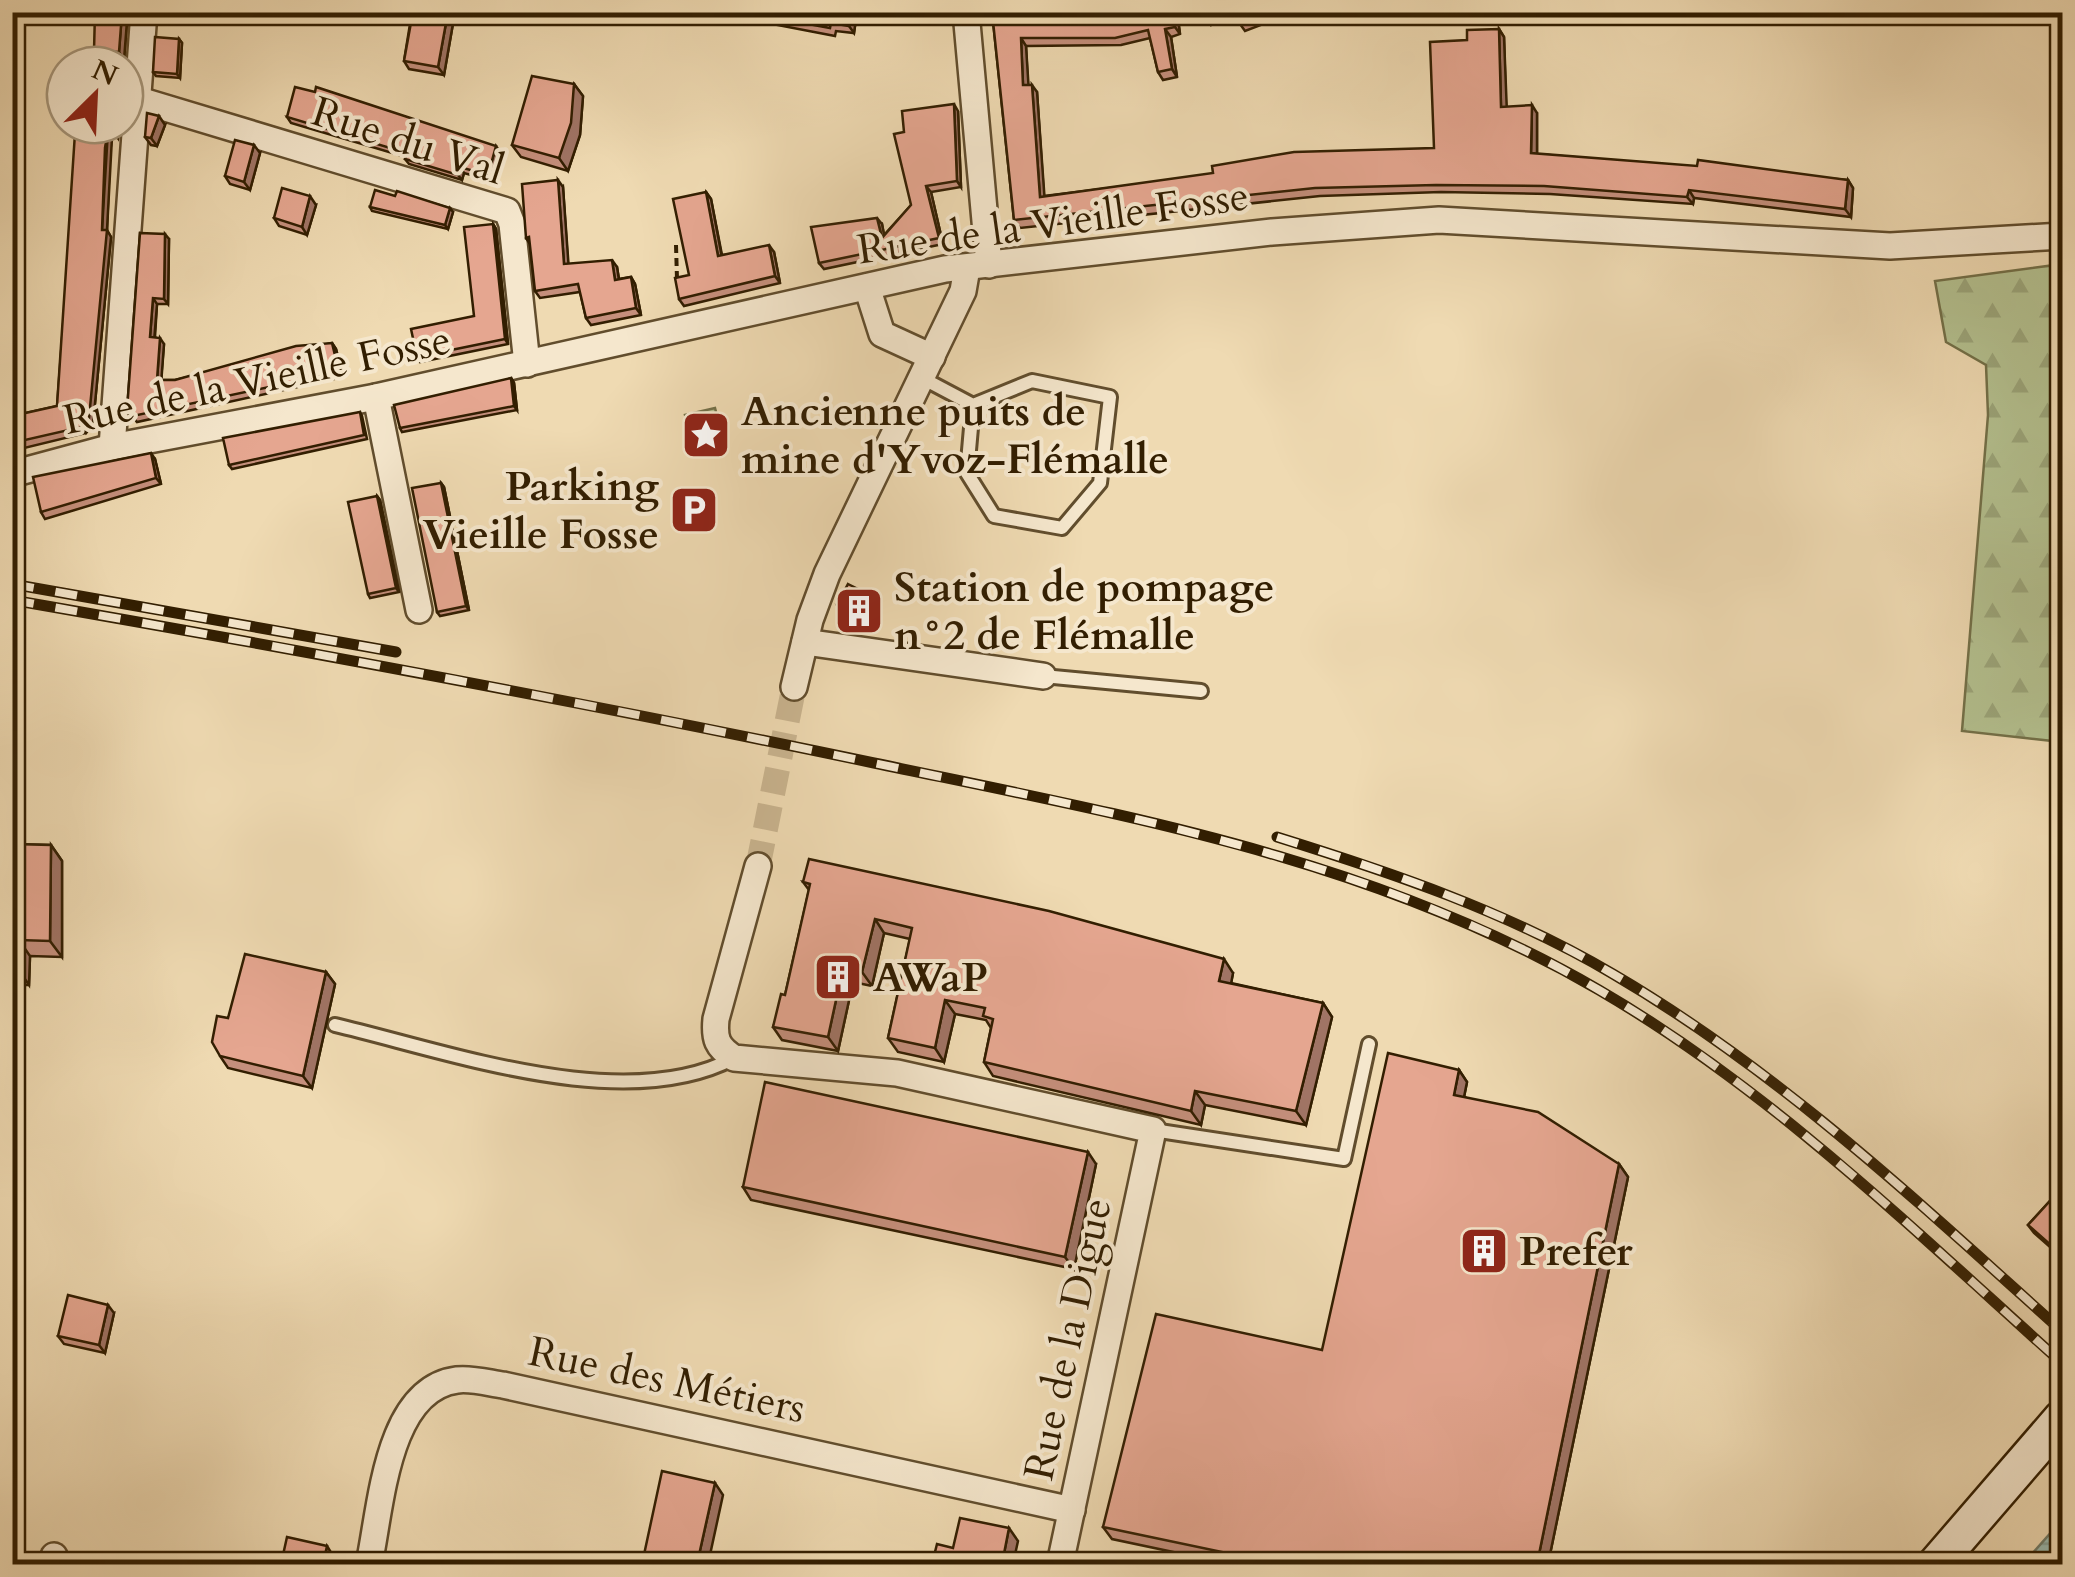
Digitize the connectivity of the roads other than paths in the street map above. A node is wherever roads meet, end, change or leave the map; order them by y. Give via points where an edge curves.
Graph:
1 (144, 12) edge
2 (966, 12) edge
3 (142, 45) edge
4 (145, 102) edge
5 (135, 145) edge
6 (2062, 236) edge
7 (978, 266) junction
8 (867, 287) junction
9 (526, 364) junction
10 (927, 368) junction
11 (376, 397) junction
12 (973, 405) junction
13 (112, 447) junction
14 (12, 474) edge
15 (420, 610) dead end
16 (805, 642) junction
17 (1044, 676) joint
18 (794, 687) tunnel mouth
19 (1201, 691) dead end
20 (758, 866) tunnel mouth
21 (335, 1026) dead end
22 (1369, 1044) dead end
23 (734, 1058) junction
24 (1153, 1130) junction
25 (2062, 1418) edge
26 (2062, 1452) edge
27 (1072, 1510) junction
28 (369, 1564) edge
29 (1060, 1564) edge
30 (1936, 1564) edge
31 (1966, 1564) edge

1 - 3 street
2 - 7 street
4 - 9 street, Rue du Val via 507,210
5 - 13 street
6 - 7 street, Rue de la Vieille Fosse via 1890,246 1439,220
7 - 8 street, Rue de la Vieille Fosse
7 - 10 street
8 - 9 street, Rue de la Vieille Fosse
8 - 10 street via 882,334
9 - 11 street, Rue de la Vieille Fosse
10 - 12 lane
10 - 16 street via 827,574
11 - 13 street, Rue de la Vieille Fosse
11 - 15 street
12 - 12 lane via 1032,382 1110,397 1100,483 1062,528 994,516 967,474
13 - 14 street, Rue de la Vieille Fosse
16 - 17 street
16 - 18 street
17 - 19 lane
20 - 23 street via 716,1019 720,1050
21 - 23 lane via 576,1081 690,1076
22 - 24 lane via 1344,1159
23 - 24 street via 897,1073
24 - 27 street, Rue de la Digue
25 - 30 main road
26 - 31 main road
27 - 28 street, Rue des Métiers via 458,1380 416,1400 400,1422
27 - 29 street, Rue de la Digue

